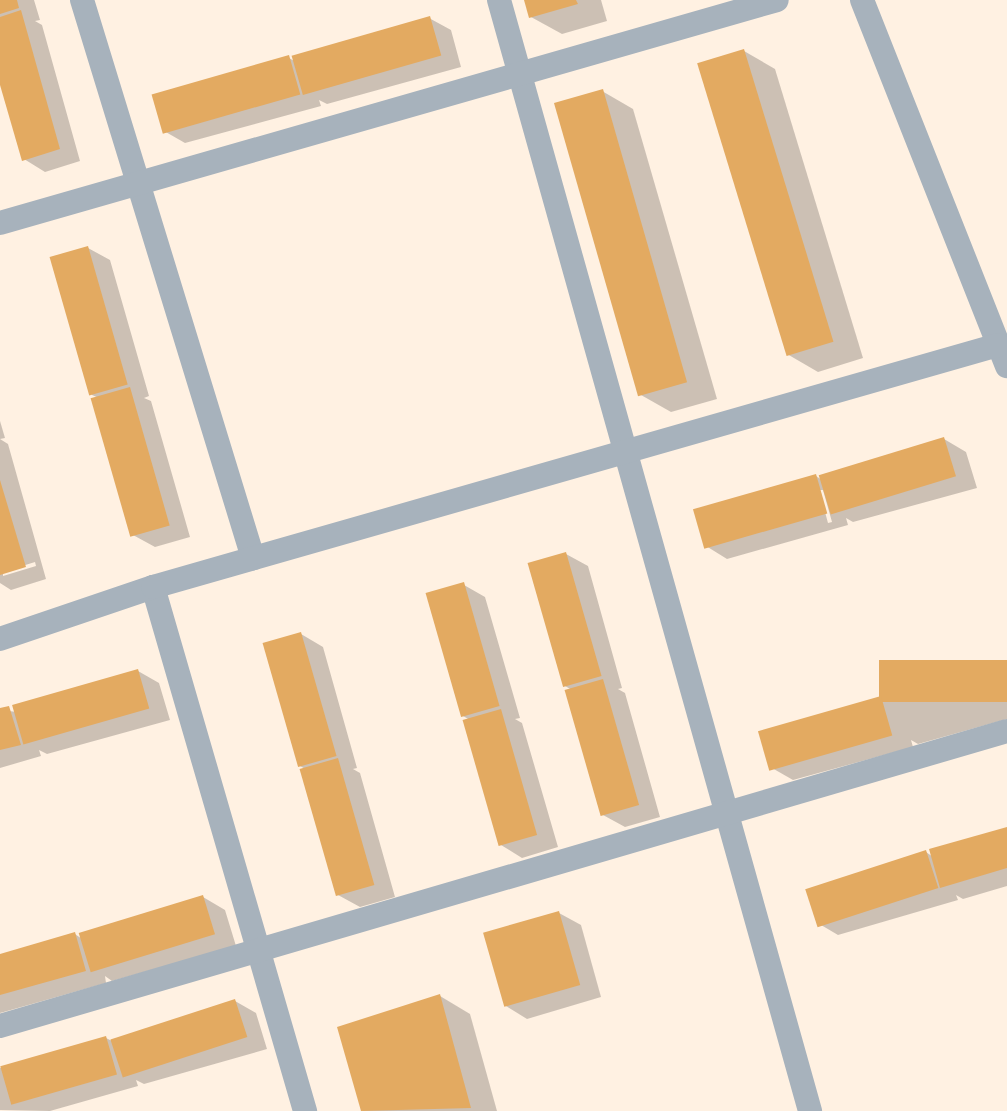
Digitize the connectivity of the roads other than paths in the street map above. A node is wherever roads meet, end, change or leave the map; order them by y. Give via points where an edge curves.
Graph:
1 (82, 0) edge
2 (499, 0) edge
3 (777, 0) edge
4 (862, 0) edge
5 (522, 73) junction
6 (136, 184) junction
7 (0, 223) edge
8 (1002, 356) edge
9 (623, 453) junction
10 (253, 558) junction
11 (153, 587) junction
12 (0, 639) edge
13 (1007, 731) edge
14 (725, 813) junction
15 (259, 954) junction
16 (0, 1026) edge
17 (305, 1111) edge
18 (810, 1111) edge

1 - 6 street
2 - 5 street
3 - 5 street
4 - 8 street
5 - 6 street
5 - 9 street
6 - 7 street
6 - 10 street
8 - 9 street
9 - 10 street
9 - 14 street
10 - 11 street
11 - 12 street
11 - 15 street
13 - 14 street
14 - 15 street
14 - 18 street
15 - 16 street
15 - 17 street

